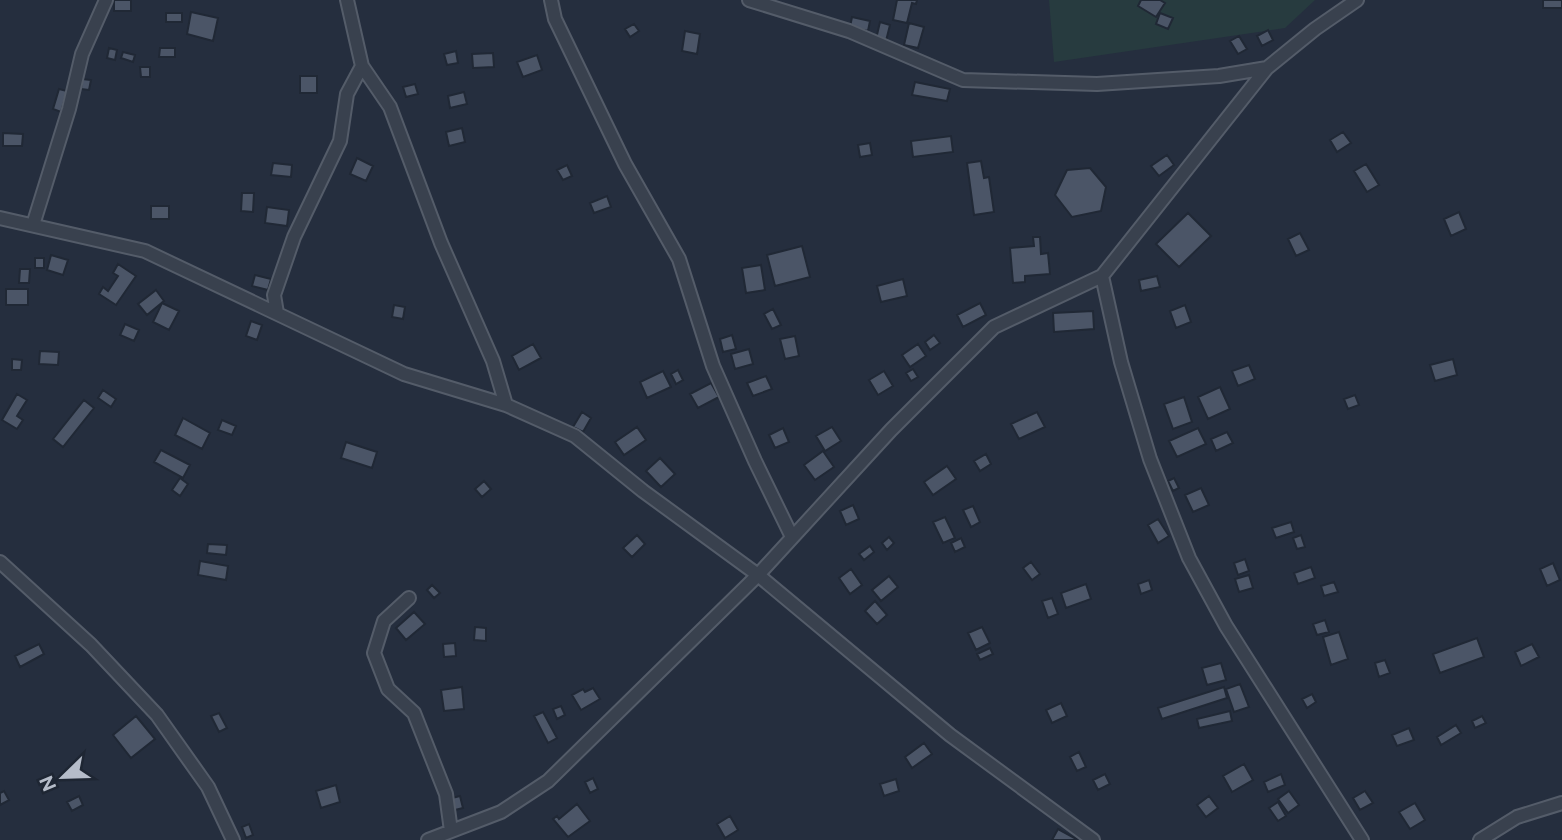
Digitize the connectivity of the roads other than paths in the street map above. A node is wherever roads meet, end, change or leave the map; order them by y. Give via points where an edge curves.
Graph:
1 (106, 0) edge
2 (347, 0) edge
3 (551, 0) edge
4 (749, 0) edge
5 (1357, 0) edge
6 (362, 66) junction
7 (1267, 68) junction
8 (0, 218) edge
9 (33, 225) junction
10 (1102, 276) junction
11 (277, 313) junction
12 (506, 405) junction
13 (792, 537) junction
14 (0, 562) edge
15 (758, 575) junction
16 (410, 597) dead end
17 (1562, 803) edge
18 (451, 831) junction
19 (233, 840) edge
20 (428, 840) edge
21 (1093, 840) edge
22 (1362, 840) edge
23 (1480, 840) edge

1 - 9 street via 82,54
2 - 6 street
3 - 13 street via 555,19 625,164 679,259 713,366
4 - 7 street via 849,31 963,80 1097,84
5 - 7 street
6 - 11 street via 347,94 340,141 294,237 274,295
6 - 12 street via 390,107
7 - 10 street
8 - 9 street
9 - 11 street via 145,251
10 - 13 street via 994,327
10 - 22 street via 1150,459 1189,558 1239,648
11 - 12 street via 404,374
12 - 15 street via 575,436
13 - 15 street
14 - 19 street via 91,645 157,715 208,788
15 - 18 street via 548,781 501,812
15 - 21 street via 950,735
16 - 18 street via 384,621 374,653 388,689 414,713 446,794
17 - 23 street via 1517,817
18 - 20 street

